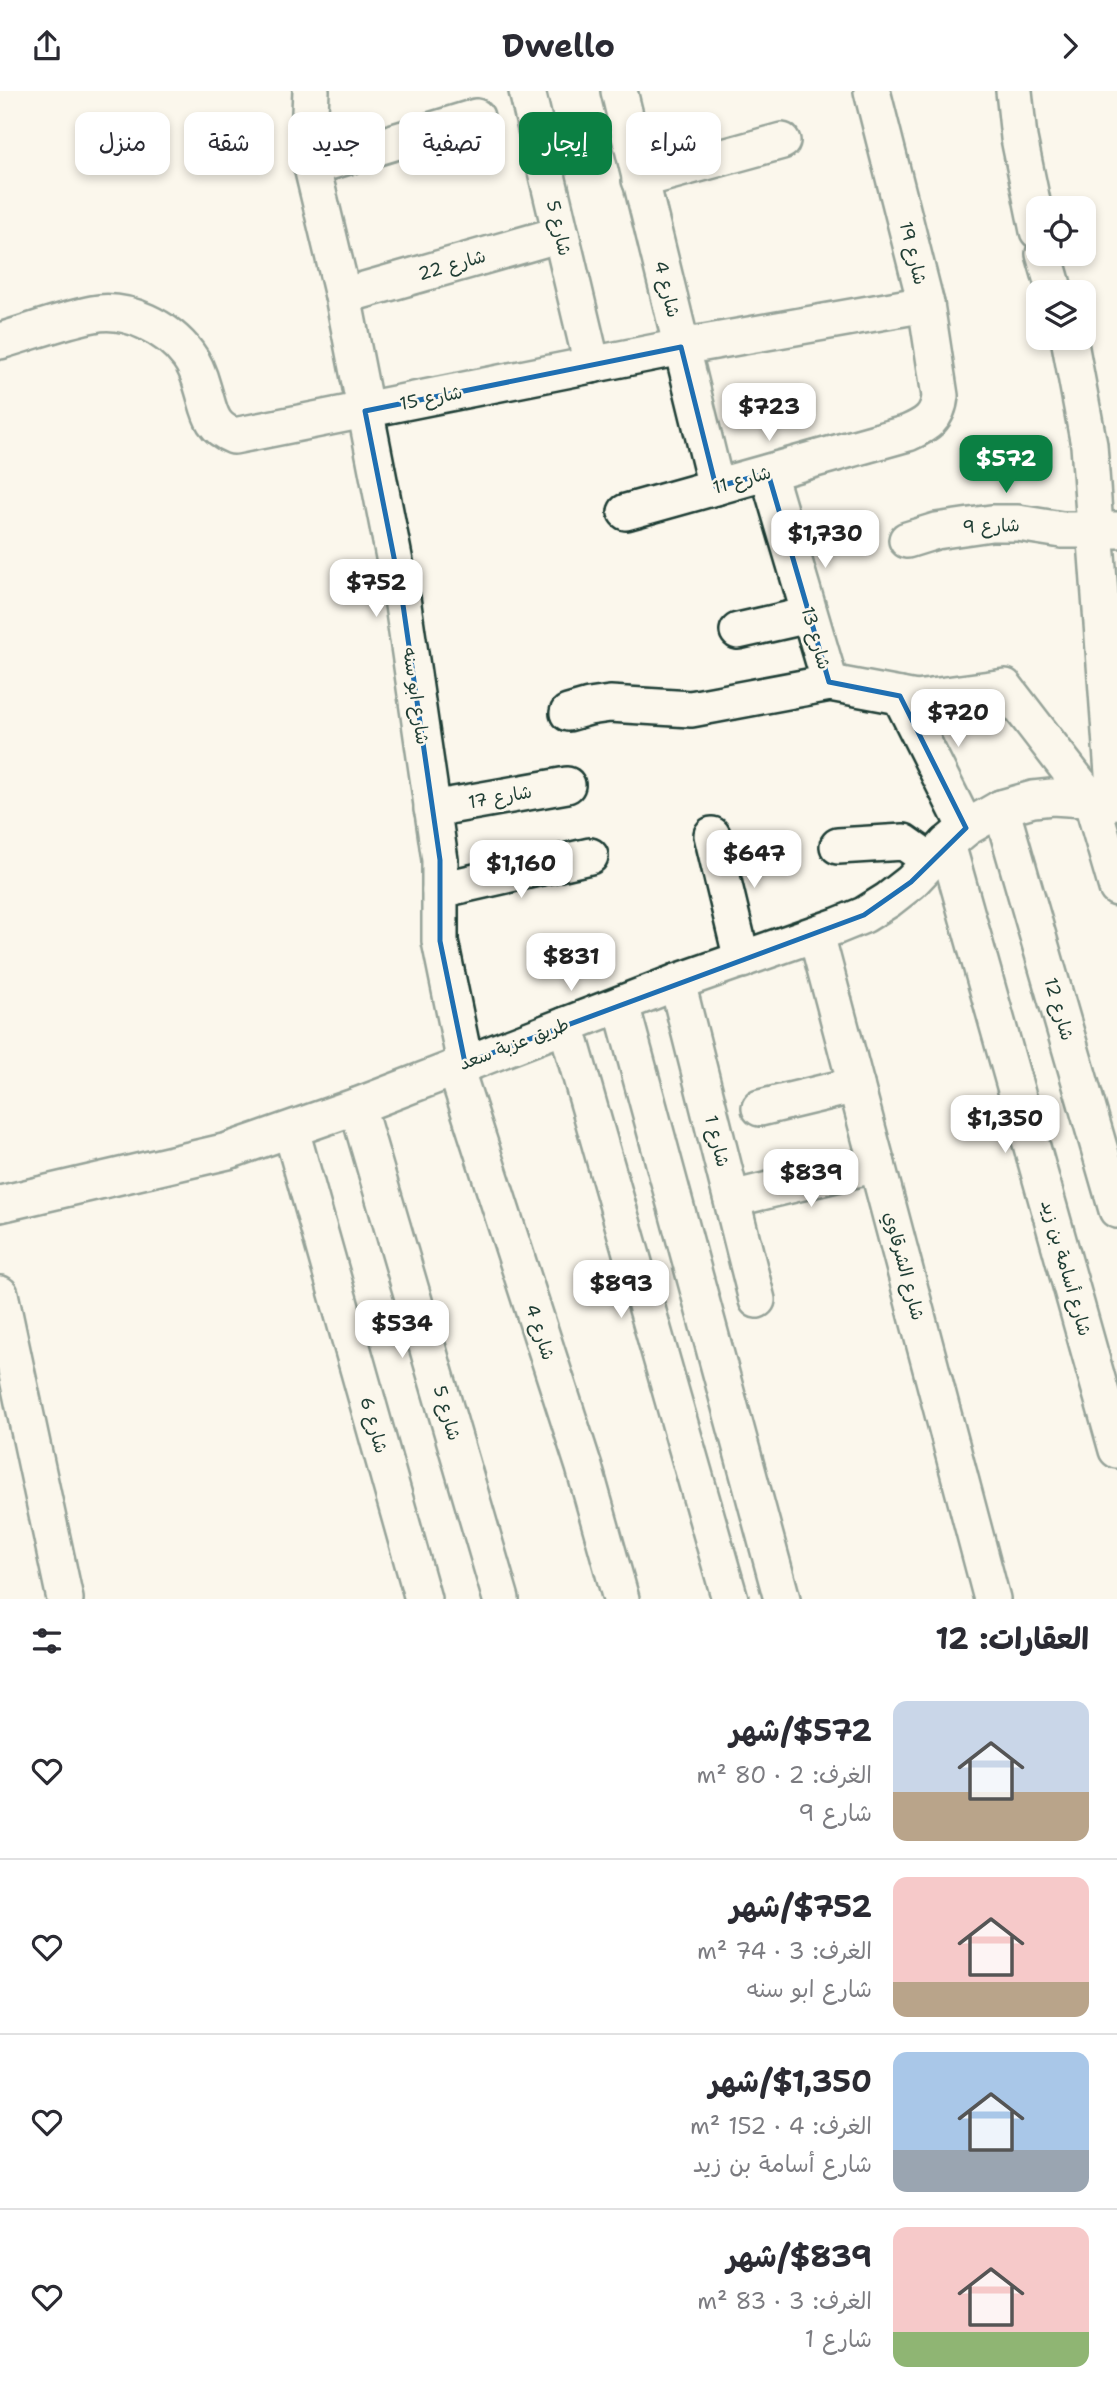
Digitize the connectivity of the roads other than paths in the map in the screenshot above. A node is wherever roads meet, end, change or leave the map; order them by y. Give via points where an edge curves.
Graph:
1 (311, 91) edge
2 (527, 91) edge
3 (619, 91) edge
4 (872, 91) edge
5 (1014, 91) edge
6 (310, 112) edge
7 (782, 141) dead end
8 (314, 175) edge
9 (640, 180) junction
10 (1031, 196) edge
11 (561, 234) junction
12 (343, 296) junction
13 (926, 304) junction
14 (0, 341) edge
15 (681, 347) junction
16 (1071, 350) edge
17 (592, 365) junction
18 (365, 411) junction
19 (935, 416) joint
20 (768, 473) junction
21 (716, 487) junction
22 (626, 512) dead end
23 (1107, 530) edge
24 (907, 540) dead end
25 (809, 615) junction
26 (738, 632) dead end
27 (830, 683) junction
28 (900, 696) junction
29 (568, 713) dead end
30 (567, 785) dead end
31 (1107, 800) edge
32 (1001, 808) junction
33 (432, 809) junction
34 (712, 835) dead end
35 (948, 844) junction
36 (838, 846) dead end
37 (590, 856) dead end
38 (1117, 888) edge
39 (440, 890) junction
40 (816, 934) junction
41 (742, 960) junction
42 (677, 982) junction
43 (621, 1004) junction
44 (566, 1025) junction
45 (460, 1065) junction
46 (856, 1085) junction
47 (357, 1105) junction
48 (760, 1108) dead end
49 (291, 1130) junction
50 (877, 1164) junction
51 (732, 1199) junction
52 (0, 1204) edge
53 (1117, 1210) edge
54 (0, 1294) edge
55 (757, 1300) dead end
56 (1117, 1450) edge
57 (65, 1599) edge
58 (423, 1599) edge
59 (501, 1599) edge
60 (621, 1599) edge
61 (730, 1599) edge
62 (782, 1599) edge
63 (992, 1599) edge

1 - 6 street, شارع ابو سنه
2 - 11 street, شارع 5
3 - 9 street, شارع 4
4 - 13 street, شارع 19
5 - 10 street
7 - 9 street
8 - 12 street, شارع ابو سنه
9 - 15 street, شارع 4
11 - 12 street, شارع 22
11 - 17 street, شارع 5
12 - 18 street, شارع ابو سنه
13 - 15 street, شارع 15
13 - 19 street, شارع 19 via 940,397
14 - 18 street, شارع 15 via 95,313 117,313 137,318 178,343 190,357 214,423 222,432 233,436
15 - 17 street, شارع 15
15 - 21 street, شارع 4
16 - 23 street
17 - 18 street, شارع 15
18 - 33 street, شارع ابو سنه via 402,598
19 - 20 street, شارع 11 via 908,433
20 - 21 street, شارع 11
20 - 25 street, شارع 13
21 - 22 street, شارع 11
23 - 24 street, شارع 9 via 991,523
23 - 31 street
25 - 26 street
25 - 27 street, شارع 13
27 - 28 street
27 - 29 street via 691,709 610,704
28 - 31 street via 922,699 1005,687
28 - 35 street, شارع أسامة بن زيد
30 - 33 street, شارع 17
31 - 32 street, طريق عزبة سعد via 1052,797
31 - 38 street
32 - 35 street, طريق عزبة سعد
32 - 53 street, شارع 12
33 - 39 street, شارع ابو سنه
34 - 41 street
35 - 36 street
35 - 40 street, طريق عزبة سعد via 888,900
35 - 56 street, شارع أسامة بن زيد
37 - 39 street
39 - 45 street, شارع ابو سنه via 440,941
40 - 41 street, طريق عزبة سعد
40 - 46 street, شارع الشرقاوي
41 - 42 street, طريق عزبة سعد
42 - 43 street, طريق عزبة سعد
42 - 51 street, شارع 1
43 - 44 street, طريق عزبة سعد
43 - 62 street
44 - 45 street, طريق عزبة سعد
44 - 61 street
45 - 47 street, طريق عزبة سعد
45 - 60 street, شارع 4
46 - 48 street
46 - 50 street, شارع الشرقاوي
47 - 49 street, طريق عزبة سعد
47 - 59 street, شارع 5
49 - 52 street, طريق عزبة سعد via 127,1177
49 - 58 street, شارع 6
50 - 51 street
50 - 63 street, شارع الشرقاوي
51 - 55 street, شارع 1
54 - 57 street

